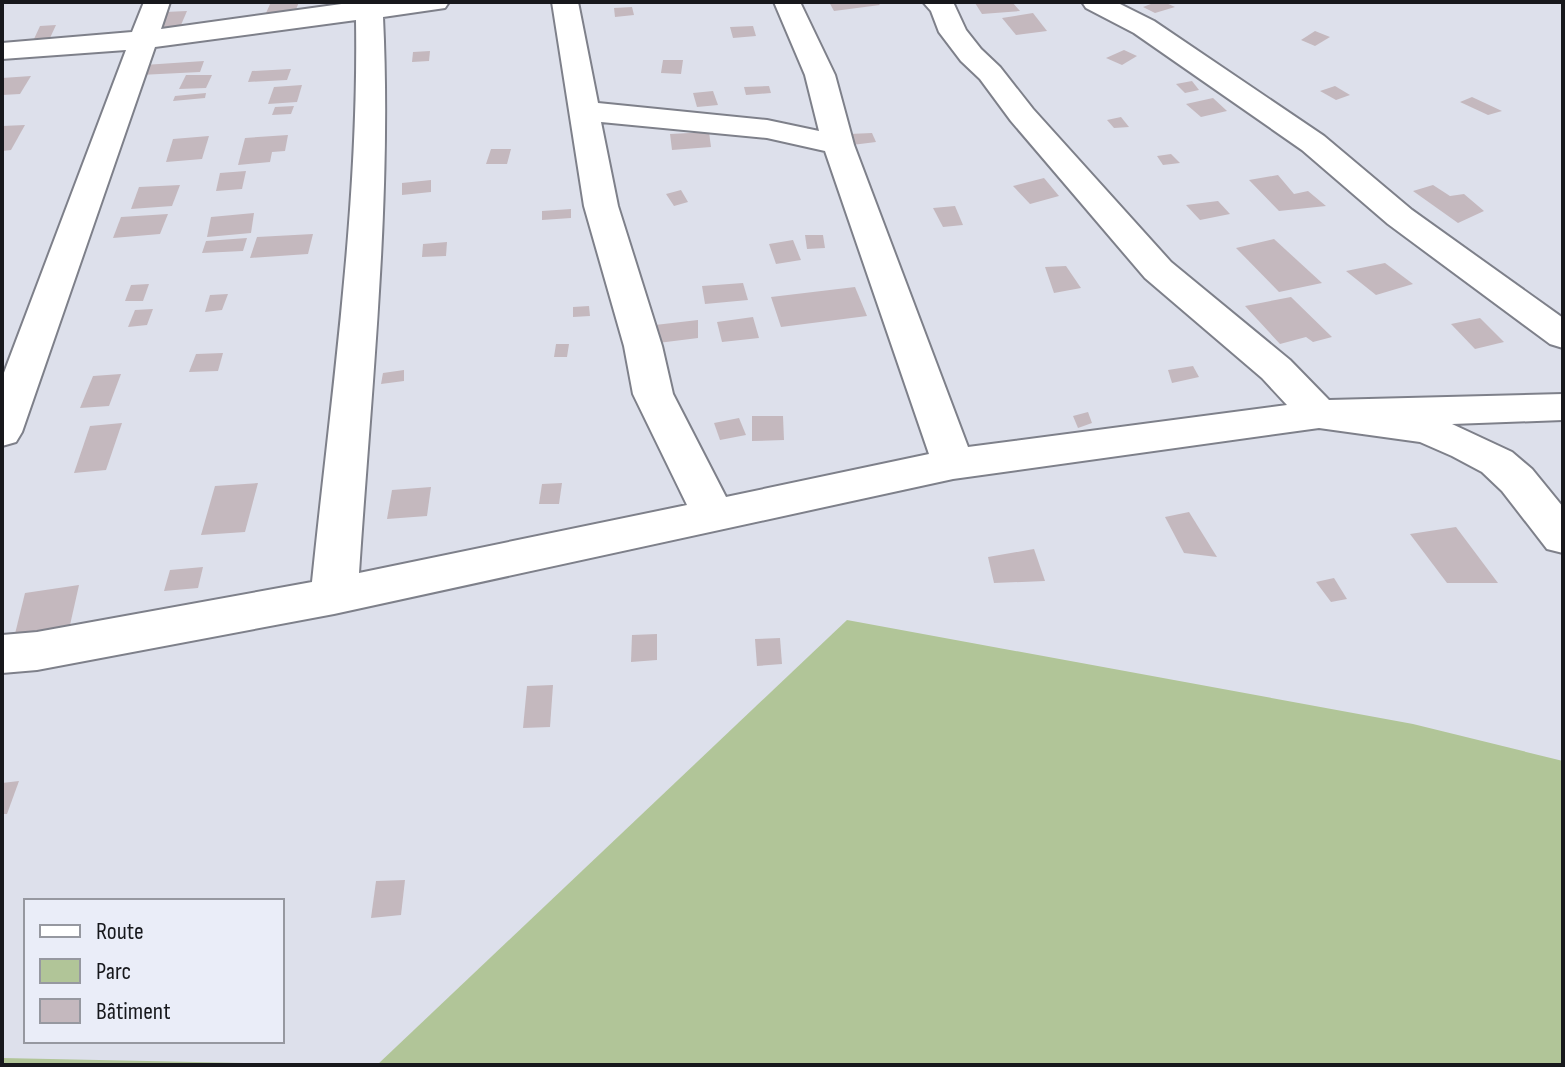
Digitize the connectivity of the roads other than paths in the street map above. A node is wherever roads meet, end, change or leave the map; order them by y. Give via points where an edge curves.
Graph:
1 (157, 2) edge
2 (436, 2) edge
3 (565, 2) edge
4 (787, 2) edge
5 (936, 2) edge
6 (1095, 2) edge
7 (368, 6) edge
8 (142, 40) junction
9 (2, 51) edge
10 (585, 111) junction
11 (838, 145) junction
12 (1563, 336) edge
13 (1563, 407) edge
14 (1319, 414) junction
15 (2, 432) edge
16 (953, 464) junction
17 (715, 517) junction
18 (1563, 537) edge
19 (334, 596) junction
20 (2, 654) edge

1 - 8 street
2 - 7 street
3 - 10 street
4 - 11 street via 820,75
5 - 14 street via 963,46 1158,270 1276,369
6 - 12 street via 1144,27 1313,143 1400,217
7 - 8 street
7 - 19 street via 372,89 364,246
8 - 9 street
8 - 15 street
10 - 11 street via 767,129
10 - 17 street via 601,206 653,394
11 - 16 street
13 - 14 street
14 - 16 street
14 - 18 street via 1427,429 1467,446 1517,480
16 - 17 street
17 - 19 street
19 - 20 street

